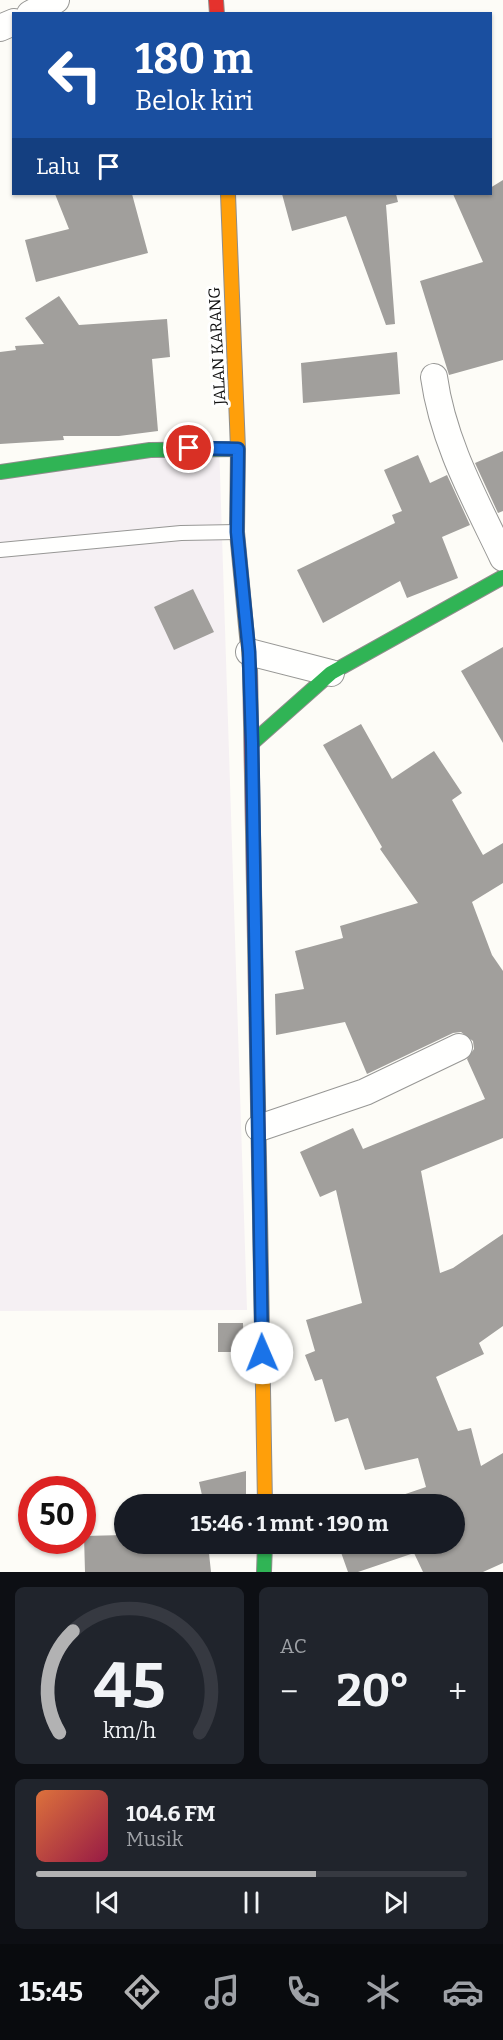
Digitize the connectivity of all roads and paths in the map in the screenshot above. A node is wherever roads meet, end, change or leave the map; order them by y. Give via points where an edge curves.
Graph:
1 (56, 0) edge
2 (34, 12) edge
3 (228, 195) edge
4 (434, 377) dead end
5 (238, 449) junction
6 (0, 472) edge
7 (237, 532) junction
8 (0, 550) edge
9 (503, 558) edge
10 (503, 577) edge
11 (249, 652) junction
12 (331, 673) junction
13 (252, 743) junction
14 (459, 1047) dead end
15 (259, 1128) junction
16 (265, 1494) edge
17 (265, 1554) edge
18 (264, 1572) edge

1 - 2 street
3 - 5 main road, JALAN KARANG
4 - 9 street via 451,448
5 - 6 main road via 150,450
5 - 7 main road, JALAN KARANG
7 - 8 lane via 181,532
7 - 11 main road, JALAN KARANG
10 - 12 main road
11 - 12 street
11 - 13 main road, JALAN KARANG
12 - 13 main road
13 - 15 main road, JALAN KARANG
14 - 15 street via 365,1092
15 - 16 main road, JALAN KARANG
17 - 18 main road

